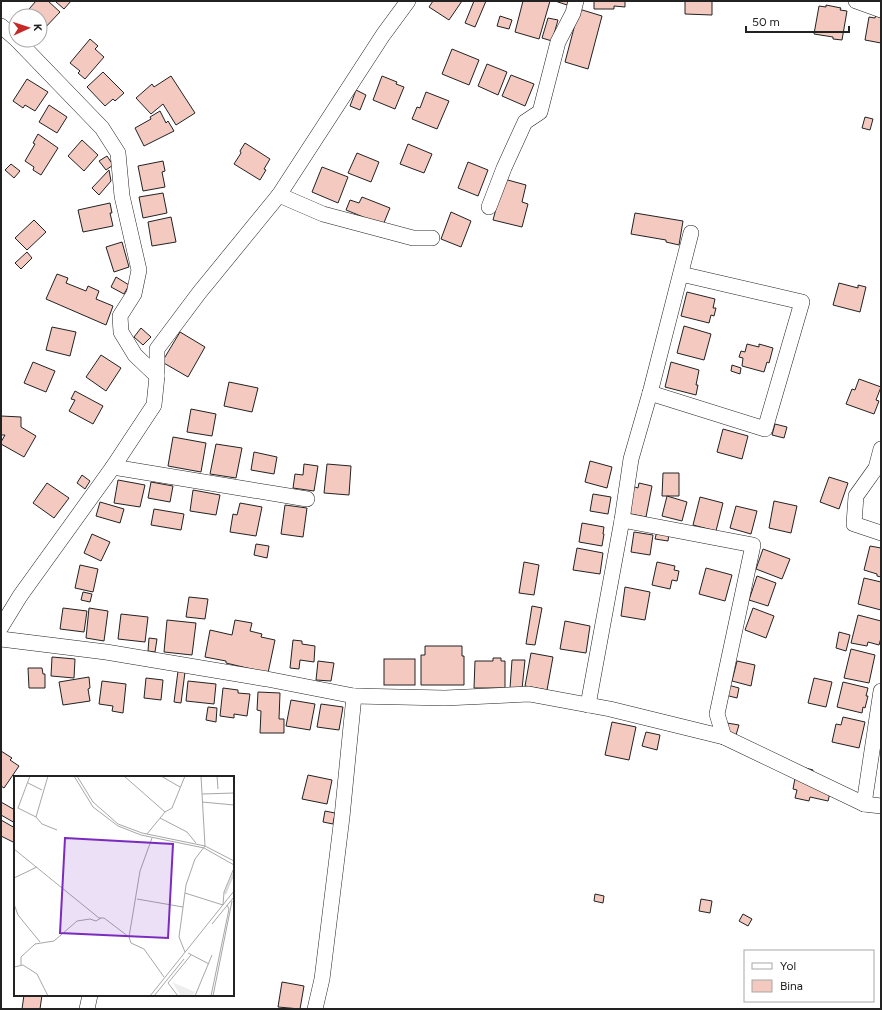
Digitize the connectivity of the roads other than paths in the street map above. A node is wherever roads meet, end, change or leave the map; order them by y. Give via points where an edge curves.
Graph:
1 (408, 1) edge
2 (576, 1) edge
3 (856, 1) edge
4 (881, 10) edge
5 (24, 48) edge
6 (280, 194) junction
7 (489, 207) dead end
8 (691, 233) dead end
9 (432, 238) dead end
10 (681, 274) junction
11 (157, 376) junction
12 (650, 393) junction
13 (881, 449) edge
14 (114, 467) junction
15 (307, 499) dead end
16 (622, 520) junction
17 (881, 533) edge
18 (1, 627) edge
19 (1, 639) edge
20 (881, 691) edge
21 (354, 696) junction
22 (588, 705) junction
23 (724, 737) junction
24 (864, 804) junction
25 (881, 806) edge
26 (90, 996) edge
27 (87, 1009) edge
28 (315, 1009) edge

1 - 6 street via 383,35
2 - 7 street via 573,13 558,42 540,112 525,122
3 - 4 street
5 - 11 street via 102,128 118,153 122,196 139,270 134,294 120,316 121,332 134,355
6 - 9 street via 323,214 413,238
6 - 11 street via 157,349
8 - 10 street
10 - 12 street
10 - 12 street via 802,302 765,429
11 - 14 street via 154,405
12 - 16 street via 631,459
13 - 17 street via 876,468 856,496 854,524
14 - 15 street
14 - 18 street via 20,596
16 - 22 street
16 - 23 street via 753,545 717,714
19 - 21 street via 114,653
20 - 24 street
21 - 22 street via 445,698 529,694
21 - 28 street via 322,979
22 - 23 street
23 - 24 street
24 - 25 street
26 - 27 street

